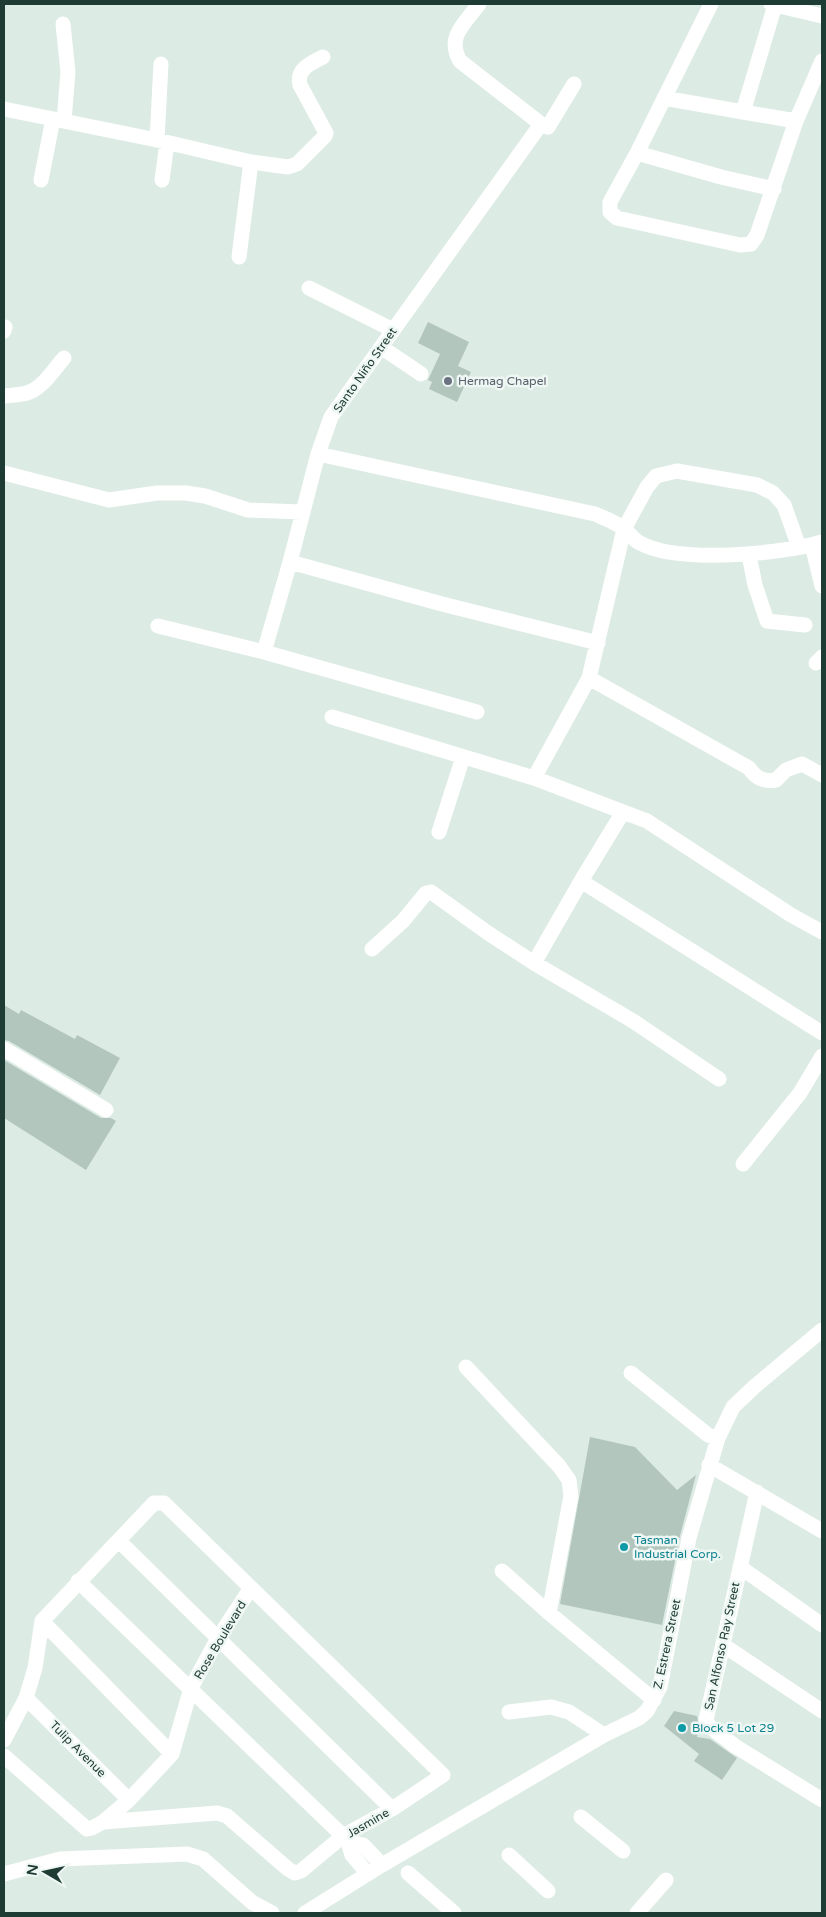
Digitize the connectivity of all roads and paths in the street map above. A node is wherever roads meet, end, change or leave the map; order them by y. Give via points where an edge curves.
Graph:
1 (479, 4) edge
2 (711, 4) edge
3 (773, 4) edge
4 (822, 16) edge
5 (63, 24) dead end
6 (323, 57) dead end
7 (822, 61) edge
8 (161, 64) dead end
9 (574, 84) dead end
10 (664, 98) junction
11 (4, 109) edge
12 (743, 112) junction
13 (59, 120) junction
14 (796, 121) junction
15 (541, 124) junction
16 (162, 141) junction
17 (637, 152) junction
18 (251, 162) junction
19 (41, 180) dead end
20 (162, 180) dead end
21 (774, 189) junction
22 (239, 257) dead end
23 (309, 288) dead end
24 (393, 330) junction
25 (381, 347) junction
26 (64, 358) dead end
27 (421, 374) dead end
28 (4, 396) edge
29 (318, 454) junction
30 (4, 473) edge
31 (303, 512) junction
32 (624, 528) junction
33 (811, 545) edge
34 (749, 555) junction
35 (290, 562) junction
36 (822, 586) edge
37 (805, 625) dead end
38 (158, 626) dead end
39 (598, 642) junction
40 (264, 652) junction
41 (589, 678) junction
42 (476, 712) dead end
43 (332, 717) dead end
44 (463, 757) junction
45 (822, 775) edge
46 (534, 778) junction
47 (623, 812) junction
48 (439, 832) dead end
49 (581, 881) junction
50 (822, 932) edge
51 (372, 949) dead end
52 (534, 964) junction
53 (822, 1033) edge
54 (4, 1049) edge
55 (822, 1056) edge
56 (719, 1080) dead end
57 (106, 1110) dead end
58 (743, 1164) dead end
59 (822, 1330) edge
60 (466, 1367) dead end
61 (631, 1373) dead end
62 (718, 1438) junction
63 (709, 1465) junction
64 (757, 1492) junction
65 (822, 1531) edge
66 (119, 1542) junction
67 (740, 1567) junction
68 (502, 1571) dead end
69 (78, 1581) junction
70 (251, 1588) junction
71 (549, 1613) junction
72 (42, 1622) junction
73 (822, 1625) edge
74 (218, 1638) junction
75 (723, 1646) junction
76 (191, 1688) junction
77 (26, 1698) junction
78 (654, 1700) junction
79 (822, 1711) edge
80 (509, 1712) dead end
81 (604, 1735) junction
82 (4, 1740) edge
83 (172, 1754) junction
84 (4, 1756) edge
85 (129, 1800) junction
86 (822, 1800) edge
87 (392, 1809) junction
88 (582, 1817) dead end
89 (103, 1822) junction
90 (346, 1839) junction
91 (623, 1852) dead end
92 (509, 1855) dead end
93 (382, 1865) junction
94 (408, 1873) dead end
95 (4, 1874) edge
96 (368, 1874) junction
97 (666, 1880) dead end
98 (548, 1891) dead end
99 (272, 1913) edge
100 (305, 1913) edge
101 (454, 1913) edge
102 (637, 1913) edge

1 - 15 street via 457,34 455,52 460,61
2 - 10 street
3 - 4 street
3 - 12 street
5 - 13 street via 68,72
6 - 18 street via 307,66 299,79 326,136 292,167
7 - 14 street
8 - 16 street
9 - 15 street via 548,128
10 - 12 street
10 - 17 street
11 - 13 street
12 - 14 street
13 - 16 street
13 - 19 street
14 - 21 street
15 - 24 street, Santo Niño Street
16 - 18 street
16 - 20 street
17 - 21 street
17 - 21 street via 610,202 610,212 617,218 740,245 751,244
18 - 22 street
23 - 24 street
24 - 25 street, Santo Niño Street
25 - 27 street
25 - 29 street, Santo Niño Street via 331,417
26 - 28 street via 36,388
29 - 31 street, Santo Niño Street
29 - 32 street via 596,514
30 - 31 street via 109,500 157,493 186,493 248,510
31 - 35 street, Santo Niño Street
32 - 33 street via 656,476 677,471 757,485 774,493
32 - 34 street via 640,543 660,550
32 - 39 street
33 - 34 street
33 - 36 street
34 - 37 street via 767,621
35 - 39 street
35 - 40 street, Santo Niño Street
38 - 40 street
39 - 41 street
40 - 42 street
41 - 45 street via 749,768 765,781 776,780 786,770 802,764
41 - 46 street
43 - 44 street
44 - 46 street
44 - 48 street
46 - 47 street
47 - 49 street
47 - 50 street via 647,822
49 - 52 street
49 - 53 street
51 - 52 street via 403,921 426,893 431,892
52 - 56 street via 633,1021
54 - 57 street
55 - 58 street via 800,1093
59 - 62 street, Z. Estrera Street via 733,1407
60 - 71 street via 569,1480 571,1496
61 - 62 street via 708,1435
62 - 63 street, Z. Estrera Street
63 - 64 street
63 - 78 street, Z. Estrera Street via 689,1538 660,1687
64 - 65 street
64 - 67 street, San Alfonso Ray Street
66 - 69 street
66 - 70 street via 154,1503 164,1503
66 - 74 street
67 - 73 street
67 - 75 street, San Alfonso Ray Street
68 - 71 street
69 - 72 street
69 - 76 street
70 - 74 street, Rose Boulevard
70 - 87 street, Jasmine via 443,1775
71 - 78 street
72 - 77 street via 35,1668
72 - 83 street
74 - 76 street, Rose Boulevard
74 - 87 street
75 - 79 street
75 - 86 street, San Alfonso Ray Street via 706,1720 709,1726
76 - 83 street, Rose Boulevard
76 - 90 street
77 - 82 street
77 - 85 street, Tulip Avenue
78 - 81 street, Z. Estrera Street via 639,1718
80 - 81 street via 551,1707 568,1712
81 - 93 street, Z. Estrera Street
83 - 85 street, Rose Boulevard
84 - 89 street, Rose Boulevard via 87,1828
85 - 89 street, Rose Boulevard
87 - 90 street, Jasmine
88 - 91 street
89 - 90 street, Jasmine via 217,1812 227,1816 295,1873
90 - 93 street via 363,1844
90 - 96 street via 352,1855
92 - 98 street
93 - 96 street, Z. Estrera Street
94 - 101 street
95 - 99 street via 60,1859 186,1854 203,1859 253,1903
96 - 100 street, Z. Estrera Street
97 - 102 street

